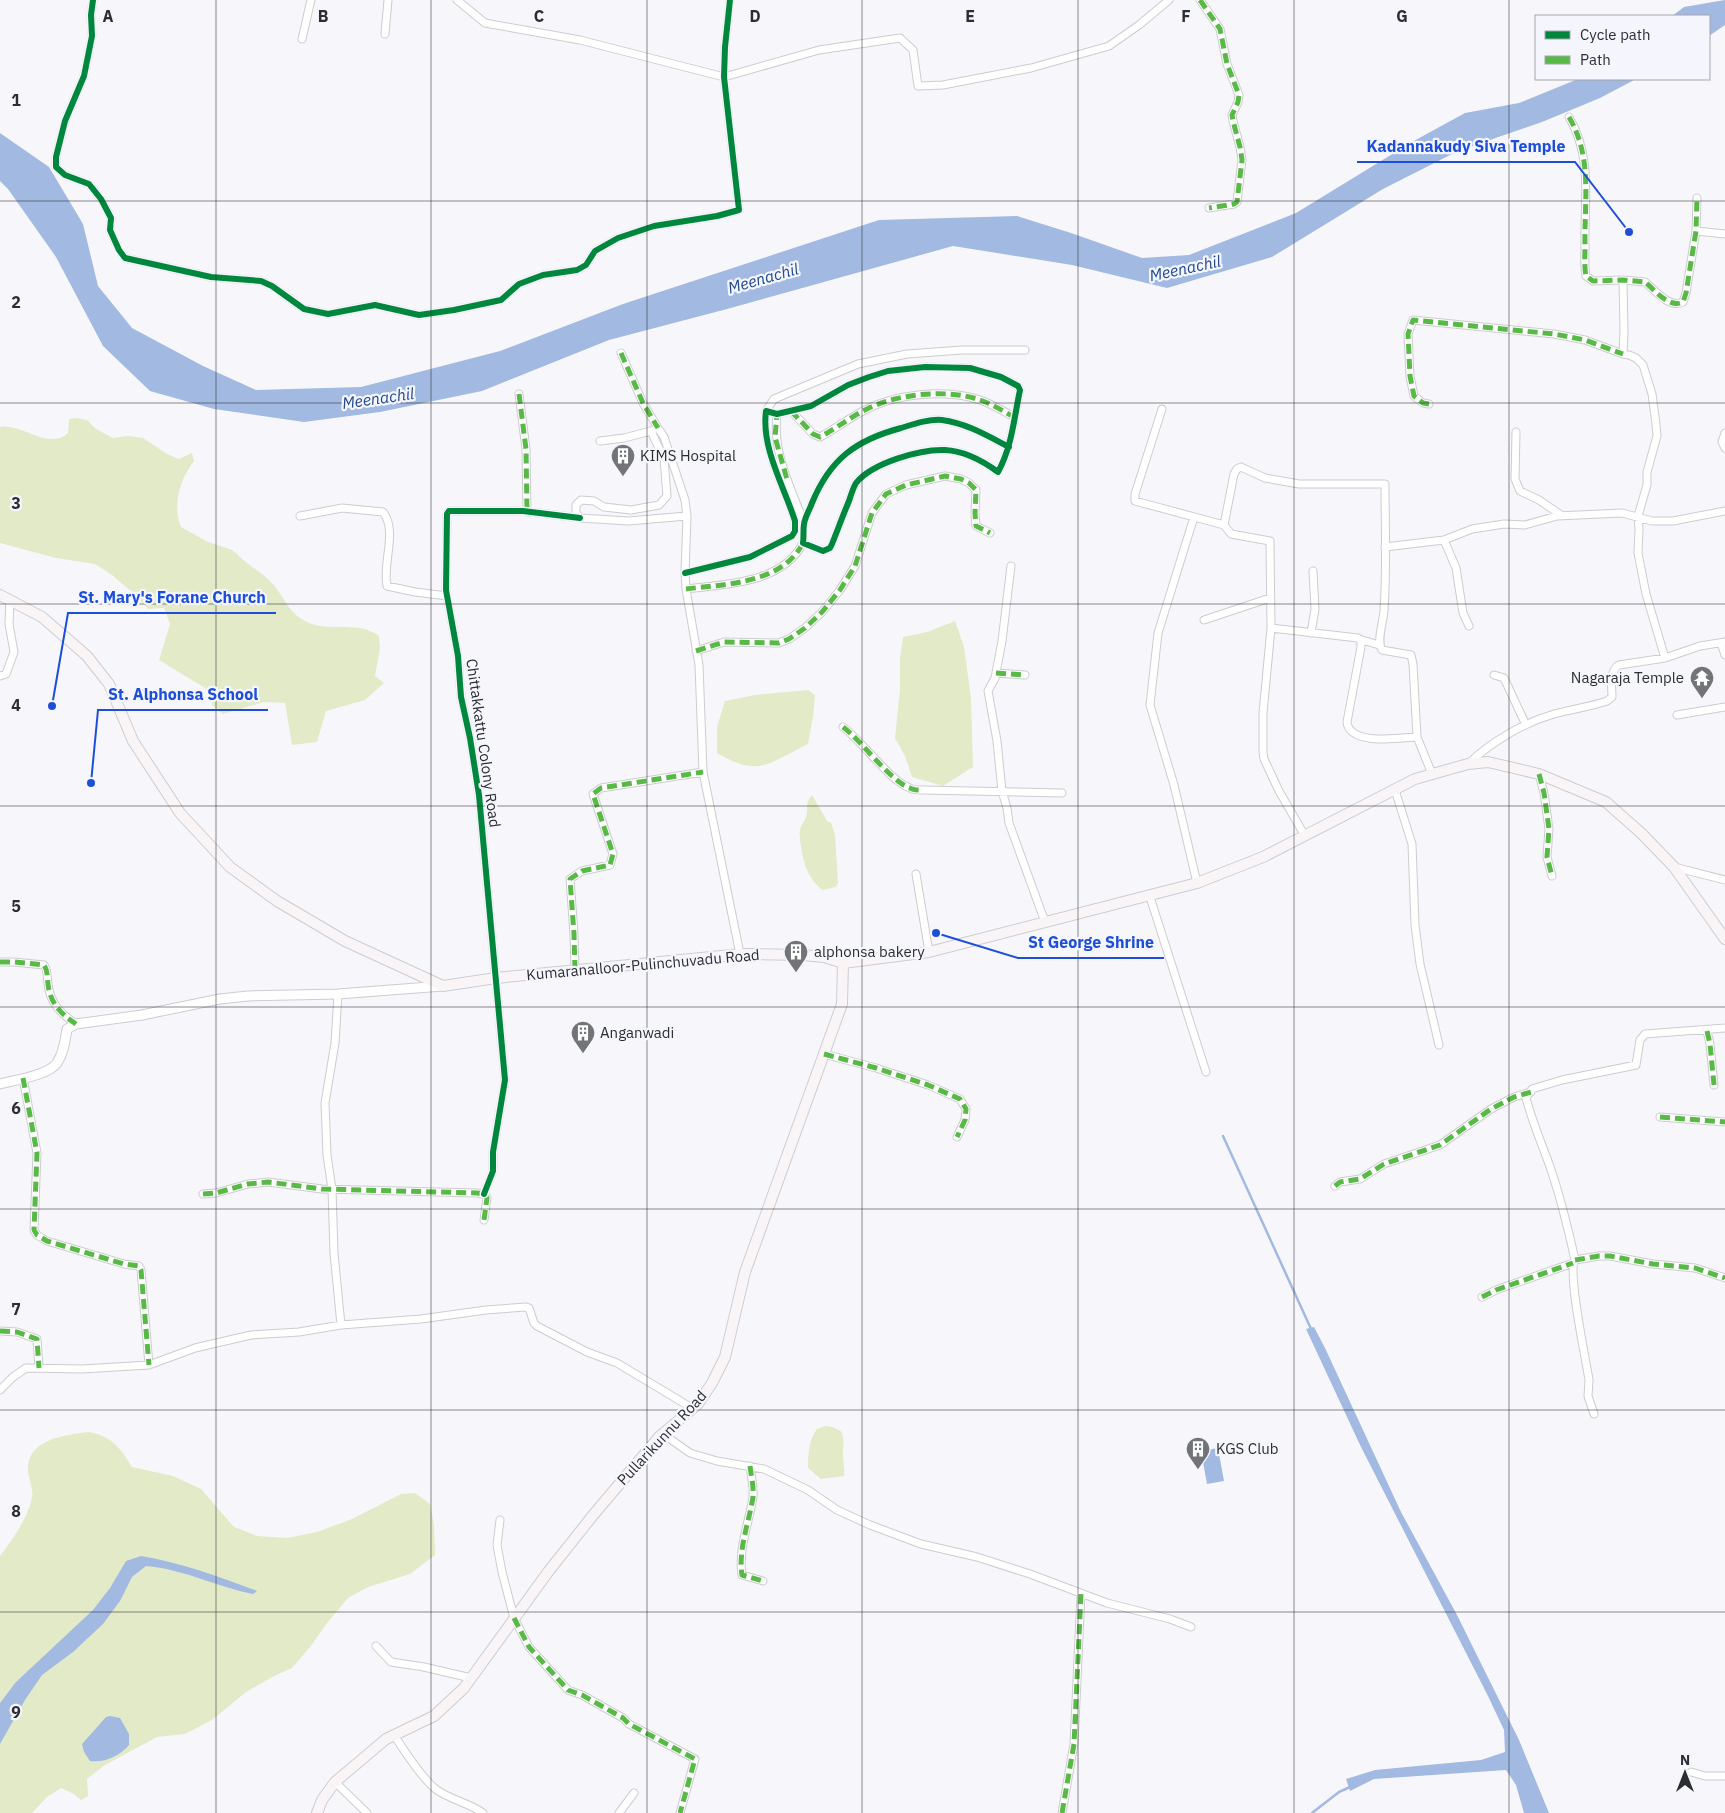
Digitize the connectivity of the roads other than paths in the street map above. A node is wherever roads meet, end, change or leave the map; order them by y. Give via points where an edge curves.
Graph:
1 (93, 0) edge
2 (311, 0) edge
3 (388, 0) edge
4 (457, 0) edge
5 (730, 0) edge
6 (1169, 0) edge
7 (1200, 0) edge
8 (385, 34) dead end
9 (302, 39) dead end
10 (724, 77) junction
11 (1569, 118) dead end
12 (1697, 198) dead end
13 (1209, 208) dead end
14 (1696, 231) junction
15 (1725, 234) edge
16 (1623, 280) junction
17 (1025, 350) dead end
18 (621, 353) dead end
19 (1622, 354) junction
20 (519, 394) dead end
21 (1429, 404) dead end
22 (1162, 409) dead end
23 (766, 411) junction
24 (790, 411) junction
25 (777, 414) junction
26 (1014, 417) junction
27 (655, 429) junction
28 (1516, 432) dead end
29 (1725, 432) edge
30 (600, 441) dead end
31 (1009, 446) junction
32 (1725, 448) edge
33 (1725, 511) edge
34 (527, 512) junction
35 (300, 516) dead end
36 (686, 516) junction
37 (1561, 516) junction
38 (1638, 516) junction
39 (1194, 517) junction
40 (580, 518) junction
41 (804, 523) junction
42 (1224, 525) junction
43 (990, 533) dead end
44 (1444, 540) junction
45 (803, 543) junction
46 (1385, 547) junction
47 (1011, 566) dead end
48 (1313, 571) dead end
49 (685, 573) junction
50 (686, 590) junction
51 (447, 596) junction
52 (5, 598) edge
53 (1270, 598) junction
54 (1204, 620) dead end
55 (1469, 626) dead end
56 (1271, 628) junction
57 (1311, 633) junction
58 (1360, 639) junction
59 (1723, 642) edge
60 (1379, 645) junction
61 (696, 651) junction
62 (1725, 655) edge
63 (1665, 658) junction
64 (996, 673) junction
65 (1025, 675) dead end
66 (1494, 675) dead end
67 (0, 676) edge
68 (1725, 707) edge
69 (1677, 715) dead end
70 (843, 726) dead end
71 (1526, 726) junction
72 (1417, 737) junction
73 (1468, 764) junction
74 (703, 772) junction
75 (1432, 774) junction
76 (1539, 774) junction
77 (1395, 790) junction
78 (1002, 791) junction
79 (1062, 793) dead end
80 (1305, 836) junction
81 (1674, 867) junction
82 (916, 874) dead end
83 (1552, 876) dead end
84 (1725, 880) edge
85 (1197, 883) junction
86 (1149, 894) junction
87 (1045, 922) junction
88 (1725, 939) edge
89 (929, 952) junction
90 (740, 954) junction
91 (0, 962) edge
92 (843, 963) junction
93 (575, 970) junction
94 (496, 978) junction
95 (442, 986) junction
96 (338, 994) junction
97 (76, 1024) junction
98 (1725, 1028) edge
99 (1707, 1030) junction
100 (1439, 1045) dead end
101 (824, 1054) junction
102 (1206, 1072) dead end
103 (22, 1078) junction
104 (0, 1084) edge
105 (1714, 1085) dead end
106 (1530, 1092) junction
107 (1660, 1117) dead end
108 (1725, 1122) edge
109 (958, 1137) dead end
110 (1335, 1186) dead end
111 (332, 1189) junction
112 (203, 1194) dead end
113 (484, 1194) junction
114 (484, 1220) dead end
115 (1574, 1262) junction
116 (1725, 1278) edge
117 (1482, 1297) dead end
118 (341, 1326) junction
119 (0, 1332) edge
120 (148, 1365) junction
121 (39, 1368) junction
122 (0, 1390) edge
123 (692, 1408) junction
124 (1594, 1414) dead end
125 (663, 1434) junction
126 (750, 1466) junction
127 (500, 1520) dead end
128 (763, 1581) dead end
129 (1081, 1594) junction
130 (514, 1618) junction
131 (1191, 1627) dead end
132 (376, 1646) dead end
133 (471, 1678) junction
134 (394, 1735) junction
135 (1691, 1772) dead end
136 (1725, 1776) edge
137 (336, 1782) junction
138 (634, 1793) dead end
139 (317, 1813) edge
140 (366, 1813) edge
141 (483, 1813) edge
142 (619, 1813) edge
143 (680, 1813) edge
144 (1062, 1813) edge

1 - 10 street via 92,36 84,76 65,121 56,167 64,175 89,184 101,199 111,218 110,230 125,258 210,277 261,280 304,309 328,314 375,305 419,315 501,300 519,284 543,275 577,270 586,265 595,251 618,238 654,226 739,210
2 - 9 street
3 - 8 street
4 - 10 street via 484,23 580,40
5 - 10 street
6 - 10 street via 1109,46 1031,68 943,86 918,86 913,50 900,38 819,50
7 - 13 street via 1220,29 1227,64 1239,94 1232,121 1242,160 1238,202
11 - 16 street via 1578,133 1584,161 1586,276 1593,280
12 - 14 street
14 - 15 street
14 - 16 street via 1683,302 1671,302 1645,282
16 - 19 street
17 - 23 street via 907,354 858,364 774,399
18 - 27 street
19 - 21 street via 1585,340 1554,334 1412,320 1408,334 1414,396
19 - 38 street via 1636,358 1643,365 1652,394 1656,424 1647,485
20 - 34 street via 526,449
22 - 39 street via 1135,501
23 - 25 street
23 - 49 street via 768,442 795,522 795,532 750,557
24 - 25 street
24 - 26 street via 820,437 864,410 919,395 965,396
24 - 26 street via 811,406 848,385 888,371 957,367 1001,377 1018,386
25 - 41 street via 777,448
26 - 31 street
27 - 30 street
27 - 36 street via 664,437 685,500
27 - 40 street via 664,459 667,496 659,505 631,510 581,500 576,505
28 - 37 street via 1516,486
29 - 32 street via 1722,442
31 - 41 street via 975,429 940,420 884,432 852,448 827,473
31 - 45 street via 998,472 974,457 946,450 885,463 855,484 830,548 823,550
33 - 38 street via 1673,521 1652,521
34 - 40 street
34 - 51 street, Chittakkattu Colony Road via 447,512
35 - 51 street via 342,508 383,512 388,519 387,586
36 - 40 street via 628,521
36 - 49 street
37 - 38 street via 1622,513
37 - 44 street via 1525,525 1504,524 1472,529
38 - 63 street via 1638,553
39 - 42 street
39 - 85 street via 1158,633 1150,705 1174,785
41 - 45 street
42 - 46 street via 1234,474 1241,467 1265,478 1299,484 1385,484
42 - 53 street via 1231,534 1270,541
43 - 61 street via 976,526 976,490 969,483 945,476 906,484 886,494 878,503 855,566 840,590 806,628 779,643 724,642
44 - 46 street
44 - 55 street via 1456,568 1463,613
45 - 50 street via 784,564 762,576
46 - 60 street via 1384,622
47 - 64 street
48 - 57 street via 1315,609
49 - 50 street
50 - 61 street
51 - 94 street, Chittakkattu Colony Road via 479,795
52 - 67 street via 14,652 6,674
52 - 95 main road via 42,617 87,656 109,684 133,741 180,813 230,867 277,901 345,940
53 - 54 street
53 - 56 street
56 - 57 street
56 - 80 street via 1264,759
57 - 58 street
58 - 60 street
58 - 72 street via 1347,722 1349,729 1370,739
59 - 62 street
59 - 63 street
60 - 72 street via 1382,650 1411,655
61 - 74 street
63 - 71 street via 1619,665 1613,672 1612,697 1607,701 1554,714
64 - 65 street
64 - 78 street via 988,691
66 - 71 street via 1504,678
68 - 69 street
70 - 78 street via 892,776 909,788
71 - 73 street via 1490,746
72 - 75 street
73 - 75 main road, Kumaranalloor-Pulinchuvadu Road
73 - 76 main road, Kumaranalloor-Pulinchuvadu Road via 1488,762
74 - 90 street
74 - 93 street via 601,788 593,794 613,854 610,864 582,871 570,879
75 - 77 main road, Kumaranalloor-Pulinchuvadu Road
76 - 81 main road, Kumaranalloor-Pulinchuvadu Road via 1606,802
76 - 83 street via 1550,829 1547,857
77 - 80 main road, Kumaranalloor-Pulinchuvadu Road
77 - 100 street via 1412,844 1420,964
78 - 79 street
78 - 87 street via 1009,823
80 - 85 main road, Kumaranalloor-Pulinchuvadu Road
81 - 84 street
81 - 88 main road, Kumaranalloor-Pulinchuvadu Road
82 - 89 street
85 - 86 main road, Kumaranalloor-Pulinchuvadu Road
86 - 87 main road, Kumaranalloor-Pulinchuvadu Road
86 - 102 street
87 - 89 main road, Kumaranalloor-Pulinchuvadu Road
89 - 92 main road, Kumaranalloor-Pulinchuvadu Road
90 - 92 main road, Kumaranalloor-Pulinchuvadu Road via 803,955
90 - 93 main road, Kumaranalloor-Pulinchuvadu Road
91 - 97 street via 44,965 54,1005
92 - 101 main road, Pullarikunnu Road via 842,1004
93 - 94 main road, Kumaranalloor-Pulinchuvadu Road
94 - 95 main road, Kumaranalloor-Pulinchuvadu Road
94 - 113 street, Chittakkattu Colony Road via 505,1080 493,1171
95 - 96 street
96 - 97 street via 220,999
96 - 111 street via 335,1043 325,1103
97 - 103 street via 67,1029 62,1054 56,1065 38,1075
98 - 99 street
99 - 105 street
99 - 106 street via 1645,1034 1640,1040 1636,1065 1562,1080
101 - 109 street via 928,1085 960,1099 966,1109
101 - 123 main road, Pullarikunnu Road via 745,1272 725,1357 698,1404
103 - 104 street
103 - 120 street via 37,1153 34,1230 47,1240 139,1266
106 - 110 street via 1491,1109 1440,1145 1384,1164 1360,1179 1340,1182
106 - 115 street via 1526,1098 1530,1114 1562,1206
107 - 108 street
111 - 112 street via 268,1182
111 - 113 street
111 - 118 street
113 - 114 street via 487,1198
115 - 116 street via 1610,1256 1695,1268
115 - 117 street
115 - 124 street via 1572,1282 1589,1380 1588,1396
118 - 120 street via 251,1335 195,1348
118 - 123 street via 526,1307 537,1326 587,1352 617,1363
119 - 121 street via 17,1332 37,1339
120 - 121 street
121 - 122 street via 26,1368
123 - 125 main road, Pullarikunnu Road
125 - 126 street via 690,1453
125 - 130 main road, Pullarikunnu Road via 594,1514
126 - 128 street via 753,1495 740,1565 742,1575
126 - 129 street via 790,1481 837,1510 870,1525 921,1544 1012,1568
127 - 130 street via 497,1545
129 - 131 street
129 - 144 street via 1074,1744
130 - 133 main road, Pullarikunnu Road
130 - 143 street via 529,1648 568,1690 695,1759
132 - 133 street via 391,1662
133 - 134 main road, Pullarikunnu Road via 434,1716
134 - 137 main road, Pullarikunnu Road
134 - 141 street via 436,1790
135 - 136 street
137 - 139 main road, Pullarikunnu Road via 322,1800
137 - 140 street
138 - 142 street

